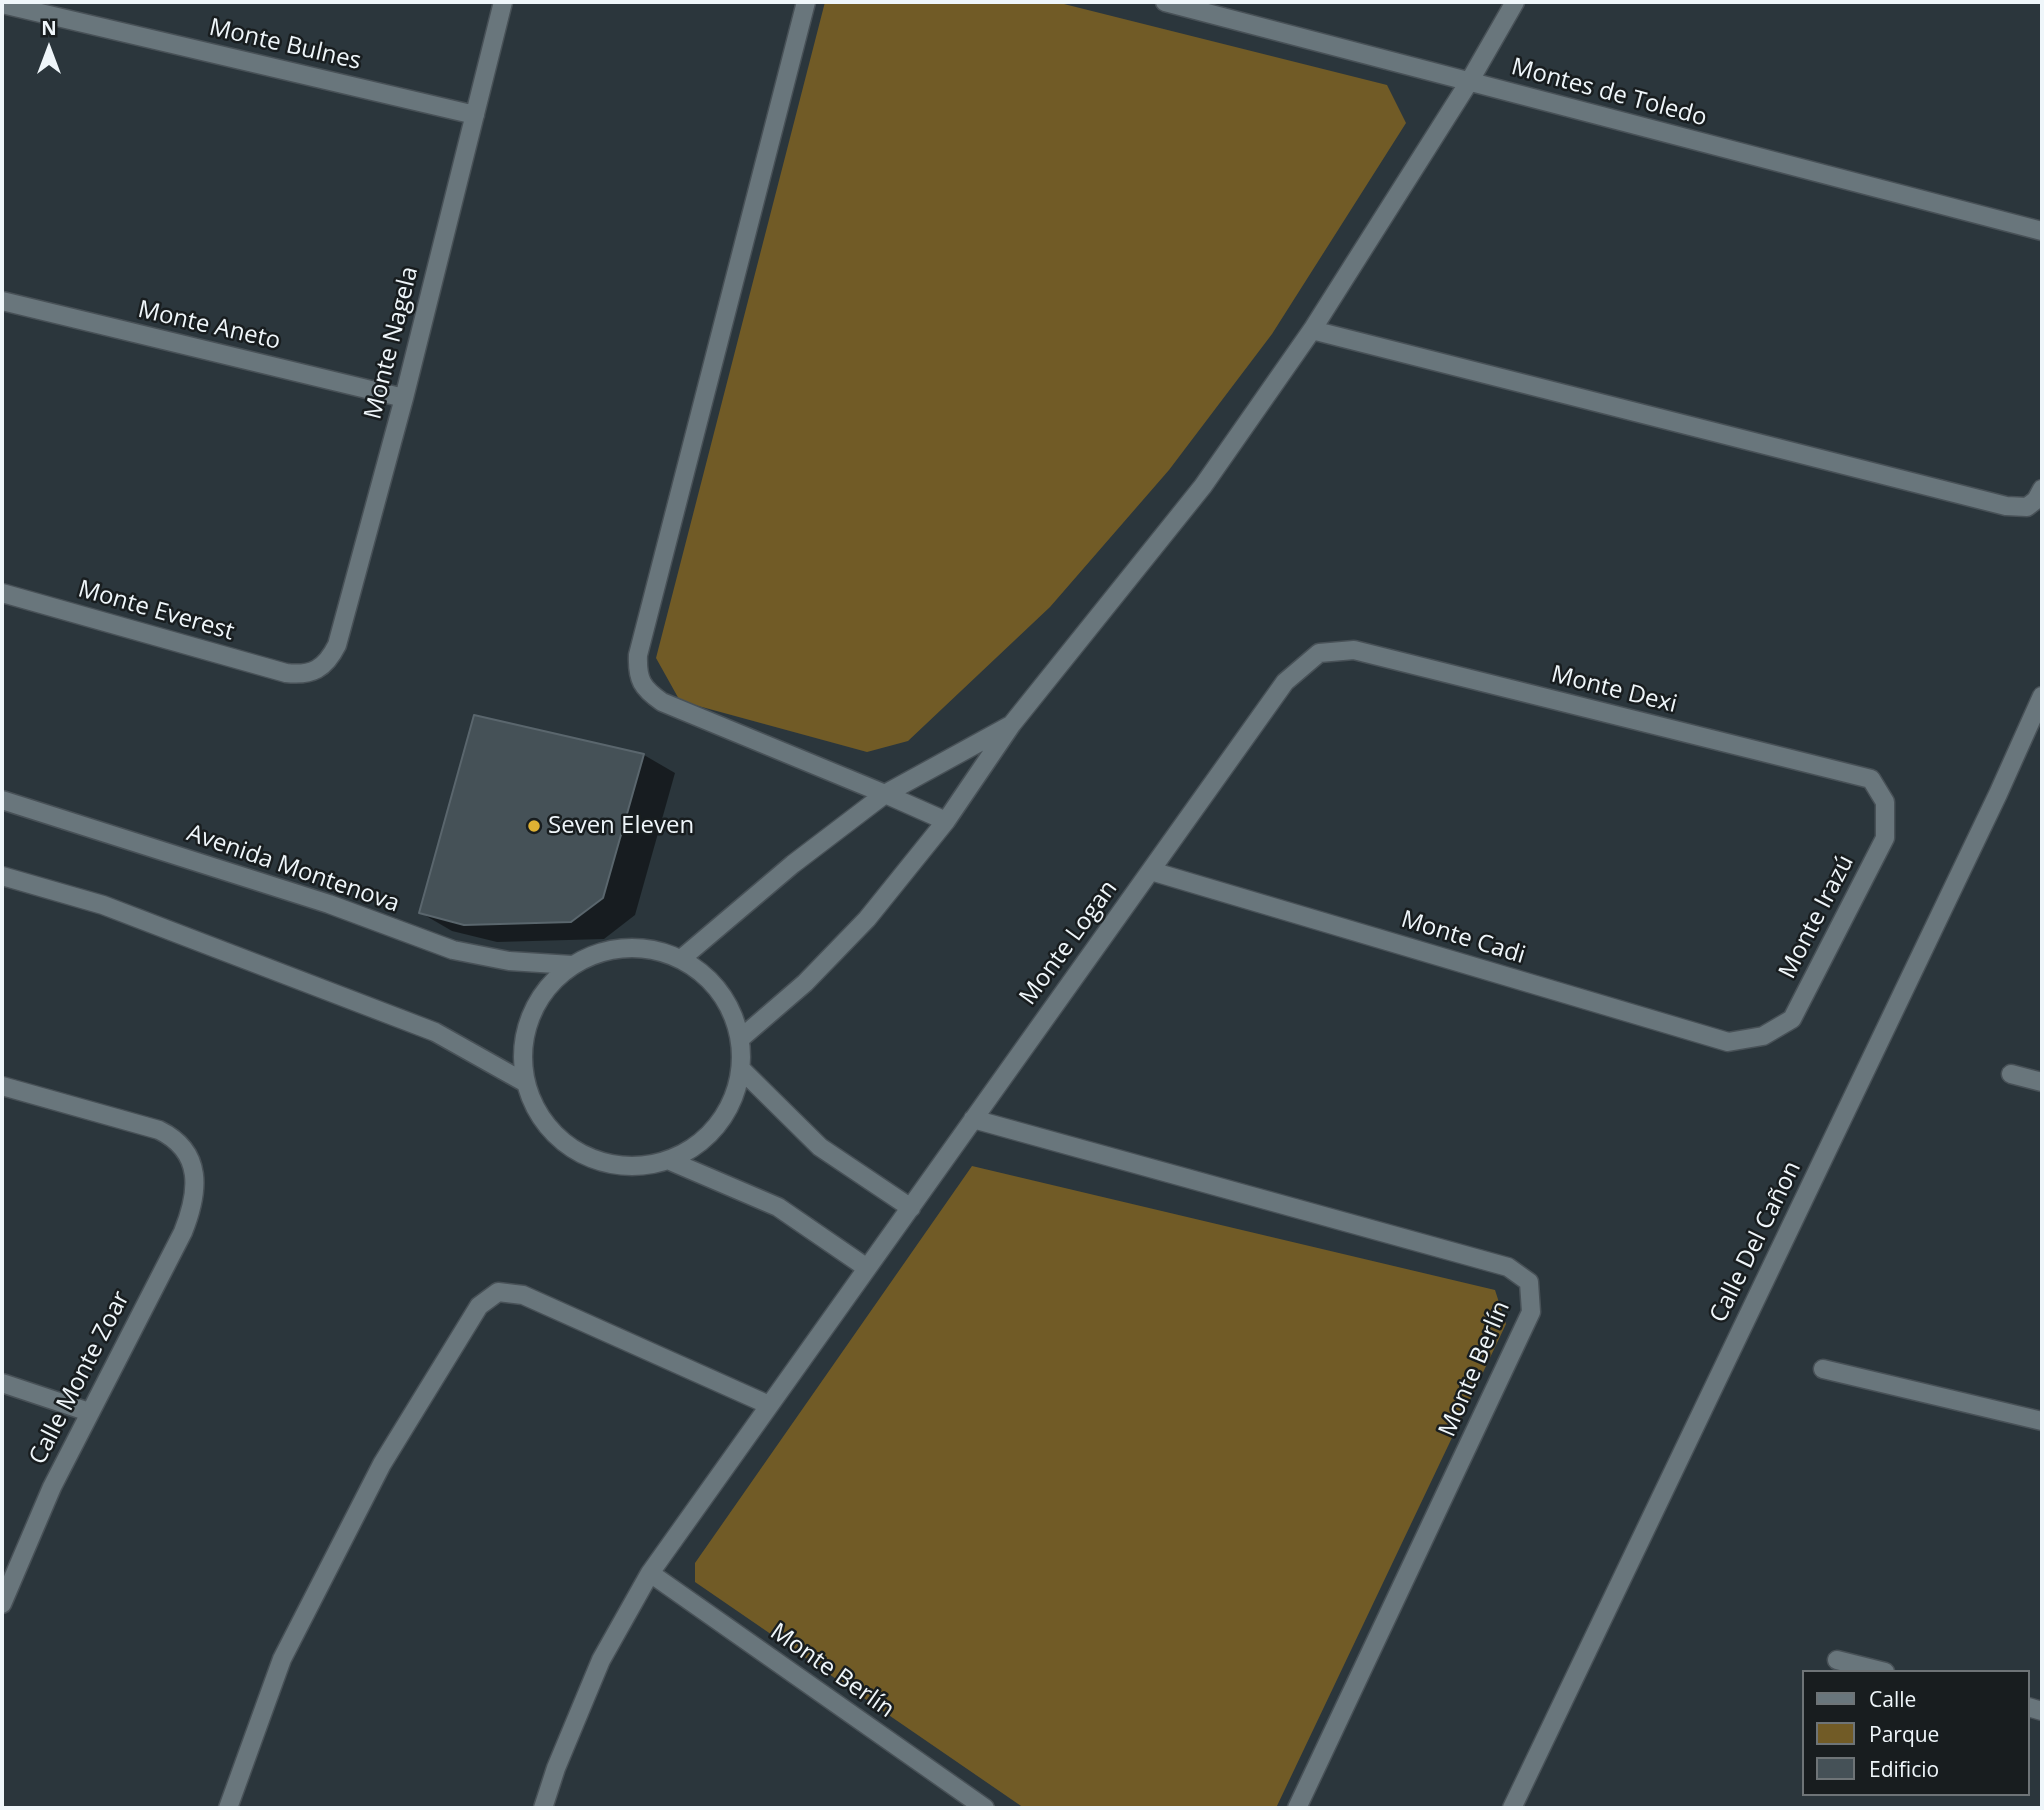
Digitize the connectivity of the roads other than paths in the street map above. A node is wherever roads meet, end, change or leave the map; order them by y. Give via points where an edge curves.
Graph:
1 (503, 2) edge
2 (806, 2) edge
3 (1165, 2) edge
4 (1516, 2) edge
5 (2, 4) edge
6 (1469, 82) junction
7 (475, 116) junction
8 (2042, 231) edge
9 (2, 301) edge
10 (1312, 330) junction
11 (404, 398) junction
12 (2042, 489) edge
13 (2, 593) edge
14 (1319, 653) joint
15 (298, 674) joint
16 (2042, 696) edge
17 (1012, 724) junction
18 (885, 794) junction
19 (2, 800) edge
20 (1885, 803) joint
21 (946, 821) junction
22 (1150, 871) junction
23 (2, 876) edge
24 (681, 960) junction
25 (572, 965) junction
26 (1763, 1036) joint
27 (740, 1039) junction
28 (741, 1069) junction
29 (2011, 1074) dead end
30 (524, 1082) junction
31 (2042, 1082) edge
32 (2, 1086) edge
33 (973, 1119) junction
34 (668, 1160) junction
35 (911, 1208) junction
36 (867, 1268) junction
37 (1823, 1369) dead end
38 (2, 1383) edge
39 (769, 1405) junction
40 (89, 1412) junction
41 (2042, 1421) edge
42 (650, 1573) junction
43 (2, 1604) edge
44 (1837, 1660) dead end
45 (1877, 1670) edge
46 (228, 1808) edge
47 (543, 1808) edge
48 (985, 1808) edge
49 (1297, 1808) edge
50 (1512, 1808) edge

1 - 7 street, Monte Nagela
2 - 18 street via 637,668 648,692 662,702
3 - 6 street, Montes de Toledo
4 - 6 street
5 - 7 street, Monte Bulnes
6 - 8 street, Montes de Toledo
6 - 10 street
7 - 11 street, Monte Nagela
9 - 11 street, Monte Aneto
10 - 12 street via 2006,506 2027,507
10 - 17 street via 1203,486
11 - 15 street, Monte Nagela via 337,645 322,666
13 - 15 street, Monte Everest
14 - 20 street, Monte Dexi via 1354,650 1871,779
14 - 22 street, Monte Logan via 1285,682
16 - 50 street, Calle Del Cañon
17 - 18 street
17 - 21 street
18 - 21 street
18 - 24 street via 793,864
19 - 25 street, Avenida Montenova via 330,904 453,950 509,961
20 - 26 street, Monte Irazú via 1885,838 1792,1019
21 - 27 street via 867,919
22 - 26 street, Monte Cadi via 1728,1042
22 - 33 street, Monte Logan
23 - 30 street via 103,905 435,1031
24 - 25 street via 654,950 626,948 598,953
24 - 27 street via 709,979 729,1006
25 - 30 street via 547,987 530,1016 522,1048
27 - 28 street
28 - 34 street via 733,1098 718,1125 695,1146
28 - 35 street via 820,1147
29 - 31 street
30 - 34 street via 554,1135 579,1153 607,1163 638,1166
32 - 40 street, Calle Monte Zoar via 159,1130 171,1136 189,1157 194,1191 183,1232
33 - 35 street, Monte Logan
33 - 49 street, Monte Berlín via 1508,1267 1529,1282 1531,1312
34 - 36 street via 778,1206
35 - 36 street, Monte Logan
36 - 39 street, Monte Logan
37 - 41 street
38 - 40 street
39 - 42 street, Monte Logan
39 - 46 street via 523,1295 498,1292 479,1306 382,1464 282,1659
40 - 43 street, Calle Monte Zoar
42 - 47 street, Monte Logan via 601,1660
42 - 48 street, Monte Berlín
44 - 45 street

